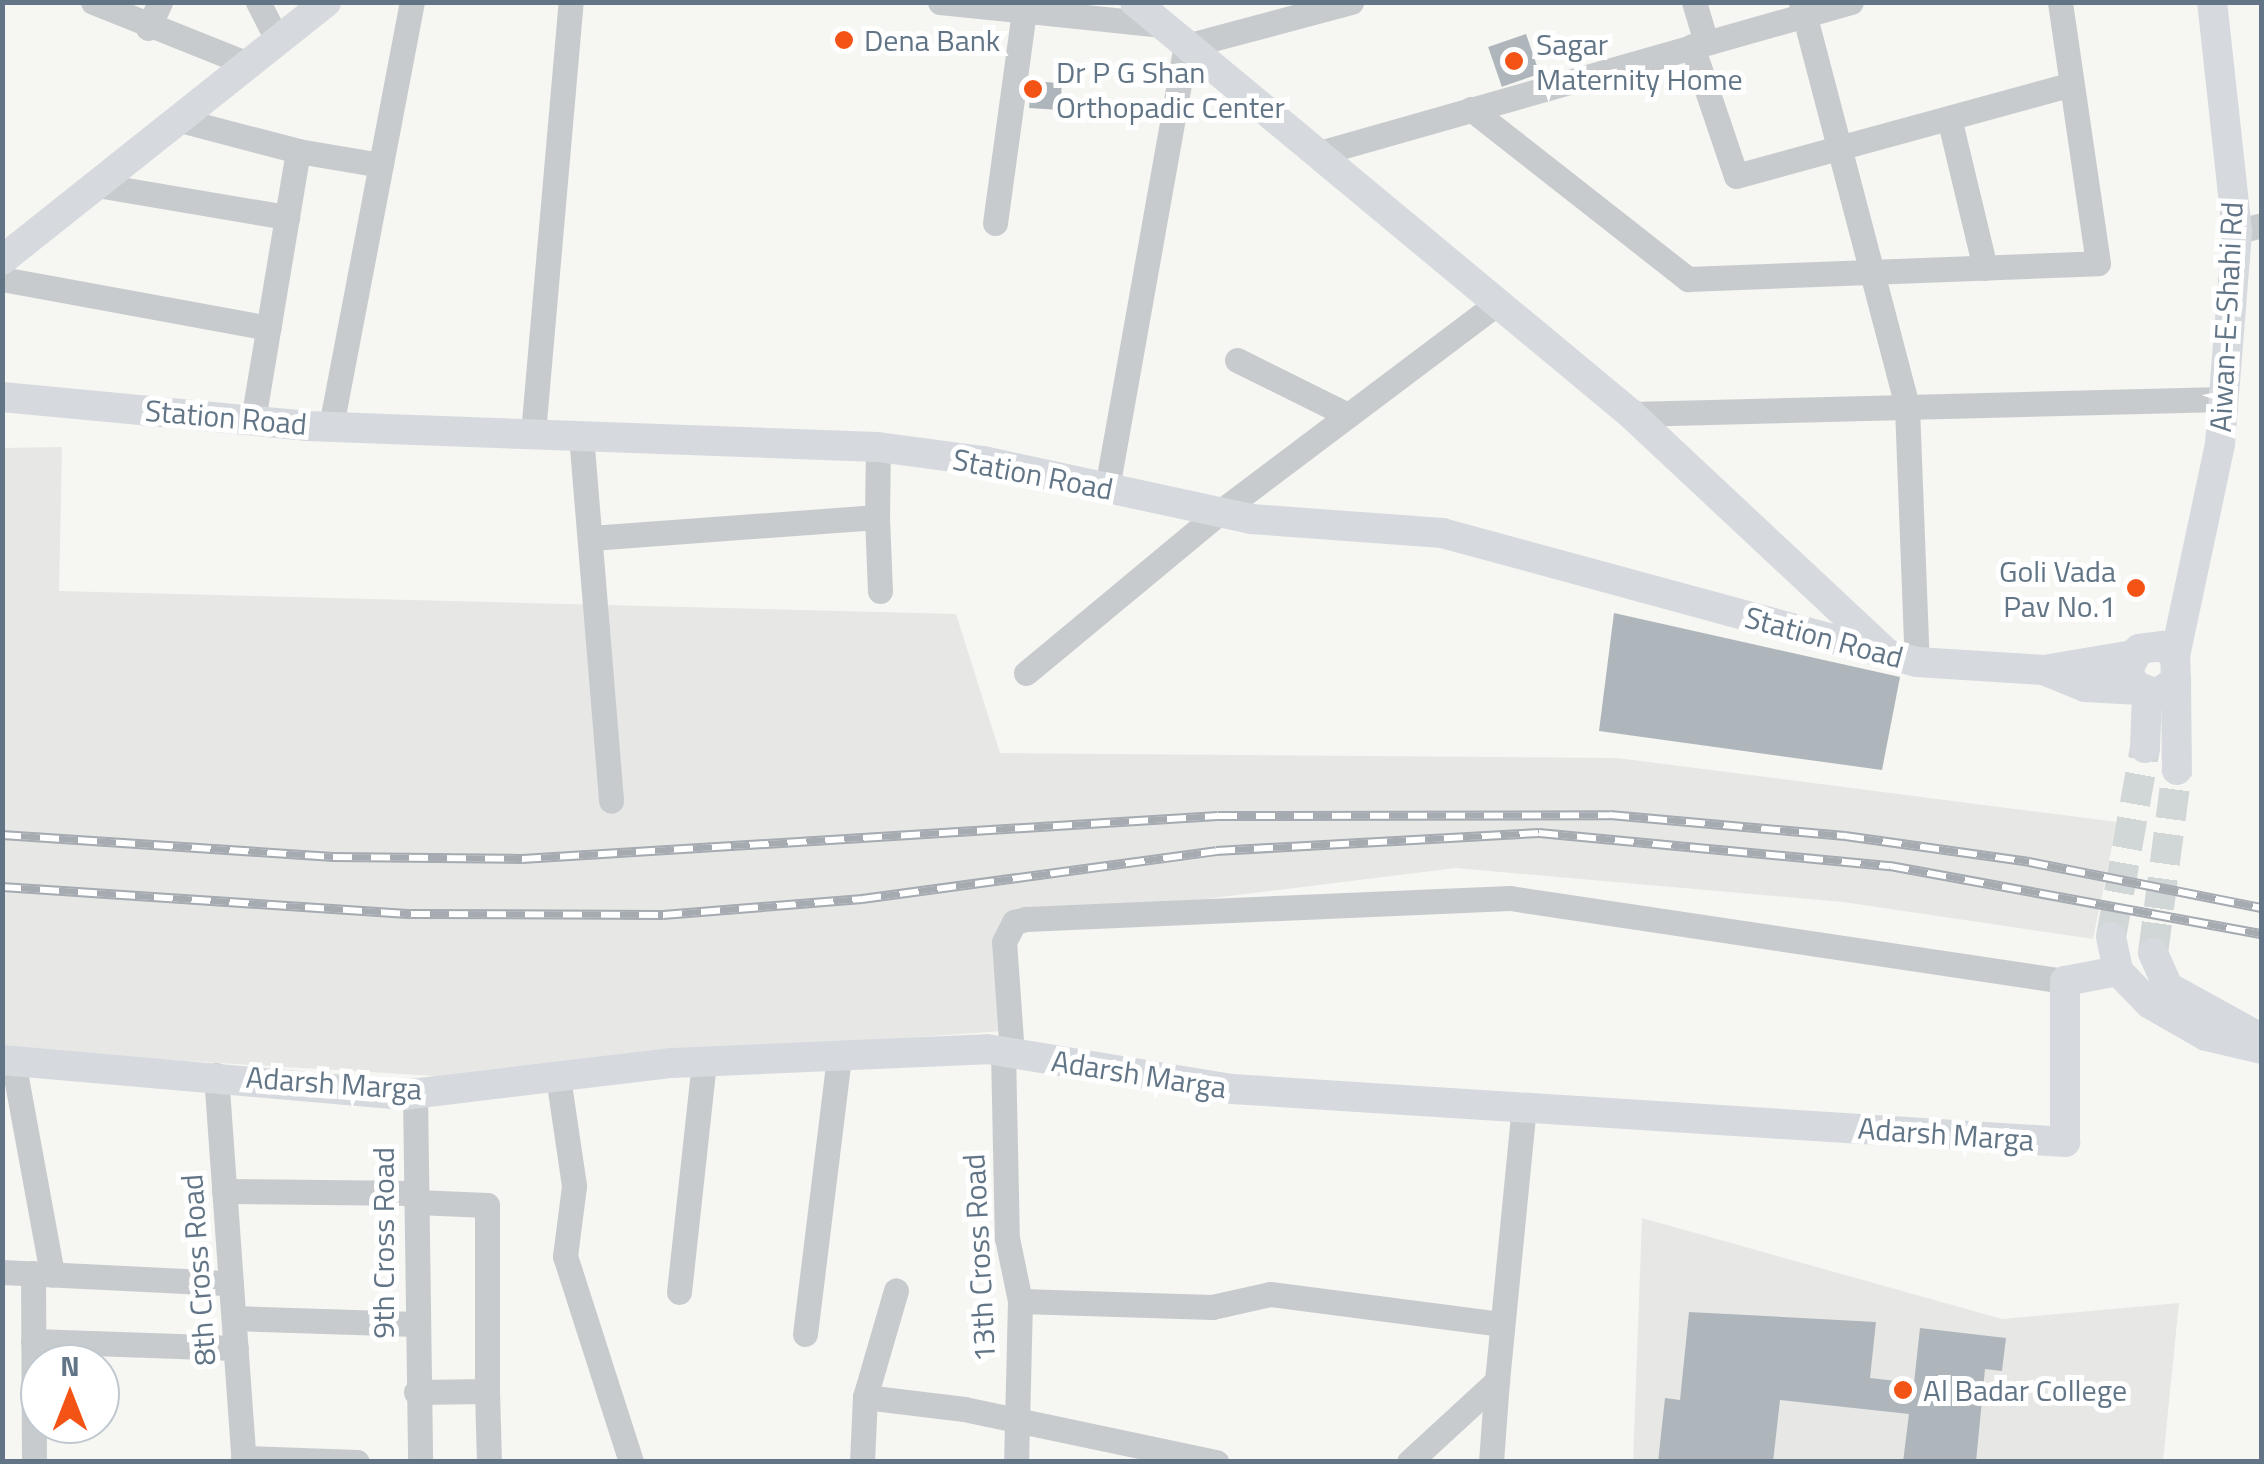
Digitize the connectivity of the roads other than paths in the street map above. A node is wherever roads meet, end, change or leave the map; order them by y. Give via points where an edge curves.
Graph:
1 (93, 2) edge
2 (160, 2) edge
3 (258, 2) edge
4 (326, 2) edge
5 (412, 2) edge
6 (571, 2) edge
7 (940, 2) edge
8 (1135, 2) edge
9 (1351, 2) edge
10 (1694, 2) edge
11 (1851, 2) edge
12 (2060, 2) edge
13 (2212, 2) edge
14 (1803, 8) edge
15 (1024, 11) junction
16 (1162, 25) junction
17 (148, 28) junction
18 (278, 40) junction
19 (1699, 44) junction
20 (1186, 46) junction
21 (248, 64) junction
22 (2069, 86) junction
23 (1471, 109) junction
24 (180, 120) junction
25 (1950, 122) junction
26 (1840, 150) junction
27 (298, 151) junction
28 (1316, 154) junction
29 (381, 164) junction
30 (96, 185) junction
31 (287, 217) junction
32 (995, 223) dead end
33 (2249, 228) edge
34 (2, 260) edge
35 (1986, 268) junction
36 (1872, 274) junction
37 (2, 278) edge
38 (1497, 303) junction
39 (268, 328) junction
40 (1237, 360) dead end
41 (2, 397) edge
42 (2224, 399) junction
43 (1907, 407) junction
44 (1631, 414) junction
45 (1348, 416) junction
46 (253, 420) junction
47 (331, 426) junction
48 (532, 434) junction
49 (581, 436) junction
50 (878, 447) junction
51 (1108, 488) junction
52 (1220, 512) junction
53 (877, 518) junction
54 (591, 538) junction
55 (2193, 570) junction
56 (880, 591) dead end
57 (2140, 650) junction
58 (1888, 654) junction
59 (1918, 662) junction
60 (2175, 669) junction
61 (2044, 670) junction
62 (1026, 673) dead end
63 (2144, 692) junction
64 (2145, 748) tunnel mouth
65 (2177, 770) tunnel mouth
66 (611, 802) dead end
67 (2111, 937) tunnel mouth
68 (2153, 953) tunnel mouth
69 (2118, 971) junction
70 (2066, 982) junction
71 (2262, 1039) edge
72 (2262, 1049) edge
73 (1008, 1054) junction
74 (839, 1056) junction
75 (8, 1060) edge
76 (704, 1062) junction
77 (216, 1075) junction
78 (558, 1076) junction
79 (416, 1093) junction
80 (1524, 1106) junction
81 (224, 1192) junction
82 (416, 1198) junction
83 (2, 1272) edge
84 (42, 1273) junction
85 (231, 1283) junction
86 (896, 1290) dead end
87 (679, 1292) dead end
88 (1020, 1300) junction
89 (234, 1318) junction
90 (416, 1324) junction
91 (1502, 1324) junction
92 (805, 1334) dead end
93 (33, 1340) junction
94 (236, 1348) junction
95 (1496, 1381) junction
96 (416, 1392) junction
97 (486, 1392) junction
98 (865, 1397) junction
99 (1017, 1419) junction
100 (244, 1460) edge
101 (34, 1462) edge
102 (357, 1462) edge
103 (420, 1462) edge
104 (489, 1462) edge
105 (631, 1462) edge
106 (862, 1462) edge
107 (1016, 1462) edge
108 (1216, 1462) edge
109 (1409, 1462) edge
110 (1490, 1462) edge

1 - 17 street
2 - 17 street
3 - 18 street
4 - 18 main road
5 - 29 street
6 - 48 street
7 - 15 street
8 - 16 main road
9 - 20 street
10 - 19 street
11 - 14 street
12 - 22 street
13 - 33 main road, Aiwan-E-Shahi Rd
14 - 19 street
14 - 26 street
15 - 16 street
15 - 32 street
16 - 20 main road
17 - 21 street
18 - 21 main road
19 - 23 street
19 - 26 street via 1736,176
20 - 28 main road
20 - 51 street
21 - 24 main road
22 - 25 street
22 - 35 street via 2098,263
23 - 28 street
23 - 36 street via 1688,279
24 - 27 street
24 - 30 main road
25 - 26 street
25 - 35 street
26 - 36 street
27 - 29 street
27 - 31 street
28 - 38 main road
29 - 47 street
30 - 31 street
30 - 34 main road
31 - 39 street
33 - 42 main road, Aiwan-E-Shahi Rd
35 - 36 street
36 - 43 street
37 - 39 street
38 - 44 main road
38 - 45 street
39 - 46 street
40 - 45 street
41 - 46 main road, Station Road
42 - 43 street
42 - 55 main road, Aiwan-E-Shahi Rd
43 - 44 street
43 - 59 street
44 - 58 main road
45 - 52 street
46 - 47 main road, Station Road
47 - 48 main road, Station Road
48 - 49 main road, Station Road
49 - 50 main road, Station Road
49 - 54 street
50 - 51 main road, Station Road
50 - 53 street
51 - 52 main road, Station Road
52 - 58 main road, Station Road via 1442,534
52 - 62 street
53 - 54 street
53 - 56 street
54 - 66 street
55 - 57 main road
55 - 60 main road, Aiwan-E-Shahi Rd
57 - 60 main road via 2162,646
57 - 61 main road
57 - 63 main road via 2128,670
58 - 59 main road, Station Road
59 - 61 main road, Station Road
60 - 63 main road via 2164,692
60 - 65 main road, Aiwan-E-Shahi Rd
61 - 63 main road via 2085,687
63 - 64 main road
67 - 69 main road
68 - 71 main road via 2168,987
69 - 70 main road
69 - 72 main road via 2150,1004 2187,1028
70 - 73 street, 13th Cross Road via 1510,898 1026,918 1014,922 1004,942
70 - 80 main road, Adarsh Marga via 2065,1142
73 - 74 main road, Adarsh Marga
73 - 80 main road, Adarsh Marga via 1232,1090
73 - 88 street, 13th Cross Road via 1007,1238
74 - 76 main road, Adarsh Marga
74 - 92 street
75 - 77 main road, Adarsh Marga
75 - 84 street
76 - 78 main road, Adarsh Marga
76 - 87 street
77 - 79 main road, Adarsh Marga
77 - 81 street, 8th Cross Road
78 - 79 main road, Adarsh Marga
78 - 105 street via 574,1186 565,1256
79 - 82 street, 9th Cross Road
80 - 91 street
81 - 82 street
81 - 85 street, 8th Cross Road
82 - 90 street, 9th Cross Road
82 - 97 street via 486,1206
83 - 84 street
84 - 85 street
84 - 93 street
85 - 89 street, 8th Cross Road
86 - 98 street
88 - 91 street via 1212,1307 1270,1294
88 - 99 street, 13th Cross Road
89 - 90 street
89 - 94 street, 8th Cross Road
90 - 96 street, 9th Cross Road
91 - 95 street
93 - 94 street
93 - 101 street
94 - 100 street, 8th Cross Road
95 - 109 street
95 - 110 street
96 - 97 street
96 - 103 street, 9th Cross Road
97 - 104 street
98 - 99 street
98 - 106 street
99 - 107 street, 13th Cross Road
99 - 108 street
100 - 102 street

